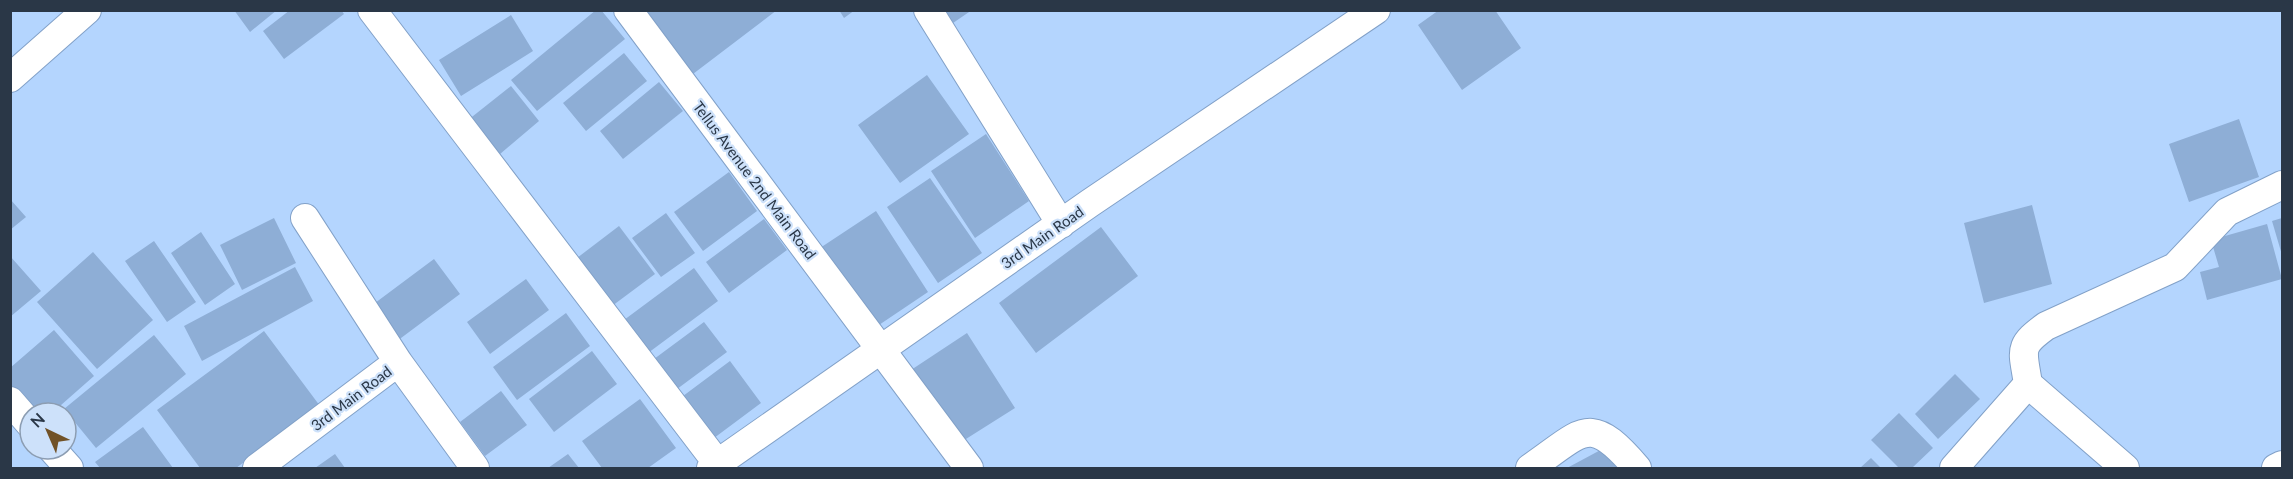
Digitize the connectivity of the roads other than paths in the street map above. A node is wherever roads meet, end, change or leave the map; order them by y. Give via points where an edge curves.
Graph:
1 (87, 10) edge
2 (372, 10) edge
3 (628, 10) edge
4 (928, 10) edge
5 (1376, 10) edge
6 (1341, 20) edge
7 (10, 78) edge
8 (2283, 185) edge
9 (305, 218) dead end
10 (1061, 224) junction
11 (882, 349) junction
12 (398, 362) junction
13 (2028, 384) junction
14 (2283, 465) edge
15 (717, 467) edge
16 (257, 468) edge
17 (475, 468) edge
18 (969, 468) edge
19 (1530, 468) edge
20 (1637, 468) edge
21 (1954, 468) edge
22 (2125, 468) edge
23 (2276, 468) edge

1 - 7 street
2 - 15 street
3 - 11 street, Tellus Avenue 2nd Main Road
4 - 10 street
5 - 6 street, 3rd Main Road
6 - 10 street, 3rd Main Road
8 - 13 street via 2227,212 2175,267 2046,326 2027,340 2023,351
9 - 12 street
10 - 11 street, 3rd Main Road
11 - 15 street, 3rd Main Road
11 - 18 street, Tellus Avenue 2nd Main Road
12 - 16 street, 3rd Main Road
12 - 17 street, 3rd Main Road
13 - 21 street
13 - 22 street
14 - 23 street
19 - 20 street via 1578,435 1595,431 1609,438

